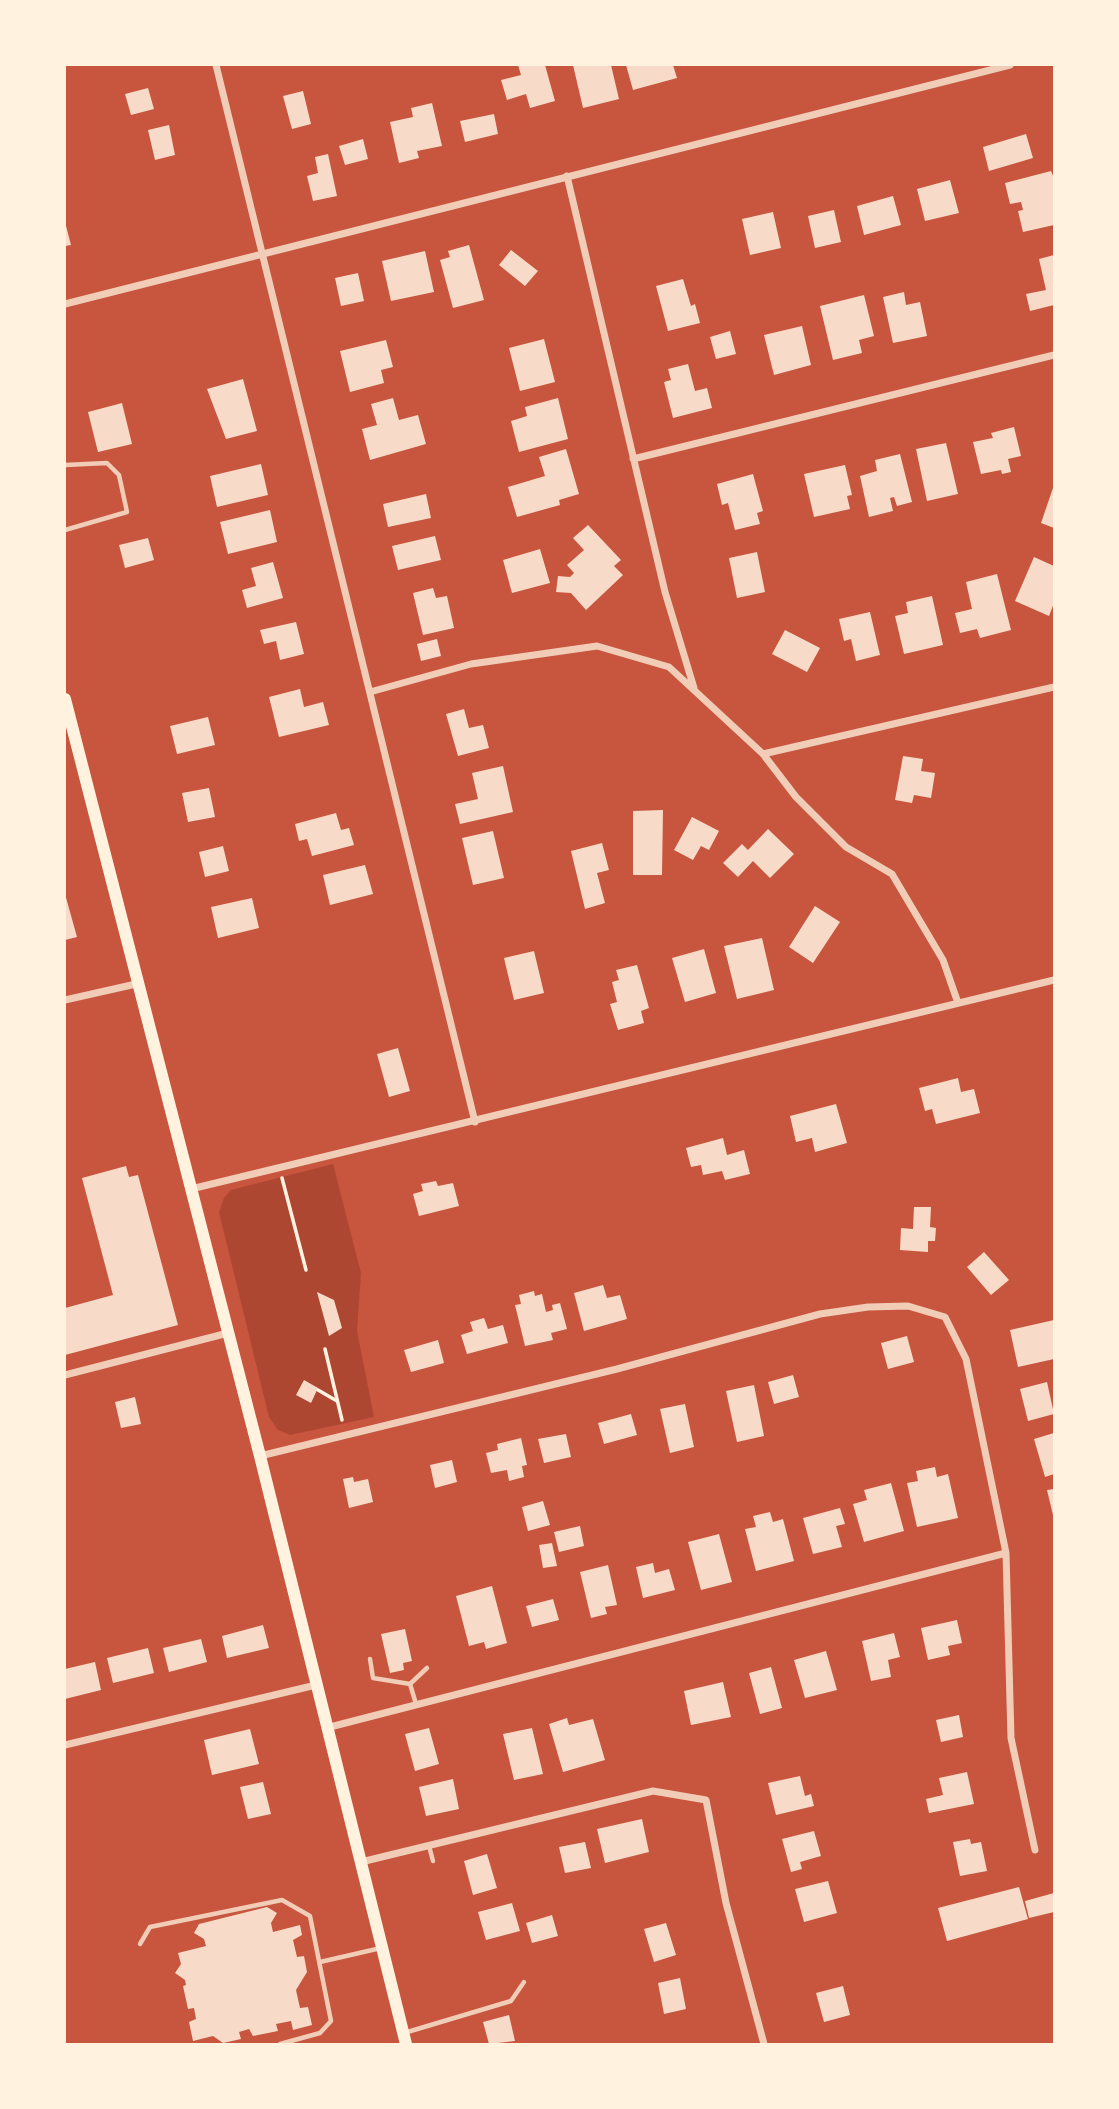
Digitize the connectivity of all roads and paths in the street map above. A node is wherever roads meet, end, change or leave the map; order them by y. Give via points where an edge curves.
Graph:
1 (216, 65) edge
2 (1010, 65) edge
3 (567, 176) junction
4 (262, 252) junction
5 (65, 303) edge
6 (1054, 355) edge
7 (633, 459) junction
8 (65, 465) edge
9 (65, 530) edge
10 (1054, 687) edge
11 (694, 688) junction
12 (370, 692) junction
13 (65, 699) edge
14 (763, 754) junction
15 (1054, 980) edge
16 (136, 984) junction
17 (65, 1000) edge
18 (958, 1003) junction
19 (475, 1122) junction
20 (282, 1178) dead end
21 (191, 1189) junction
22 (306, 1270) dead end
23 (228, 1333) junction
24 (325, 1349) dead end
25 (65, 1375) edge
26 (318, 1390) dead end
27 (337, 1401) junction
28 (342, 1420) dead end
29 (260, 1457) junction
30 (1006, 1553) junction
31 (370, 1659) dead end
32 (427, 1668) dead end
33 (410, 1684) junction
34 (316, 1685) junction
35 (416, 1705) junction
36 (326, 1728) junction
37 (65, 1745) edge
38 (429, 1845) junction
39 (1035, 1850) dead end
40 (361, 1861) junction
41 (433, 1861) dead end
42 (140, 1944) dead end
43 (382, 1948) junction
44 (320, 1962) junction
45 (524, 1982) dead end
46 (404, 2039) edge
47 (280, 2044) edge
48 (764, 2044) edge

1 - 4 street
2 - 3 street
3 - 4 street
3 - 7 street
4 - 5 street
4 - 12 street
6 - 7 street
7 - 11 street
8 - 9 lane via 107,463 119,475 127,512
10 - 14 street
11 - 12 street via 669,667 597,646 471,664
11 - 14 street
12 - 19 street
13 - 16 main road
14 - 18 street via 796,797 846,847 892,874 943,961
15 - 18 street
16 - 17 street
16 - 21 main road
18 - 19 street
19 - 21 street
20 - 22 path
21 - 23 main road
23 - 25 street
23 - 29 main road
24 - 27 path
26 - 27 path
27 - 28 path
29 - 30 street via 617,1369 785,1322 868,1307 908,1306 946,1317 966,1359
29 - 34 main road
30 - 35 street
30 - 39 street via 1011,1738
31 - 33 lane via 373,1678
32 - 33 lane
33 - 35 lane
34 - 36 main road
34 - 37 street
35 - 36 street
36 - 40 main road
38 - 40 street
38 - 41 lane
38 - 48 street via 653,1791 706,1800 726,1903
40 - 43 main road
42 - 44 lane via 150,1927 282,1900 310,1916
43 - 44 lane
43 - 46 main road
44 - 47 lane via 331,2021 320,2033
45 - 46 lane via 510,2001

